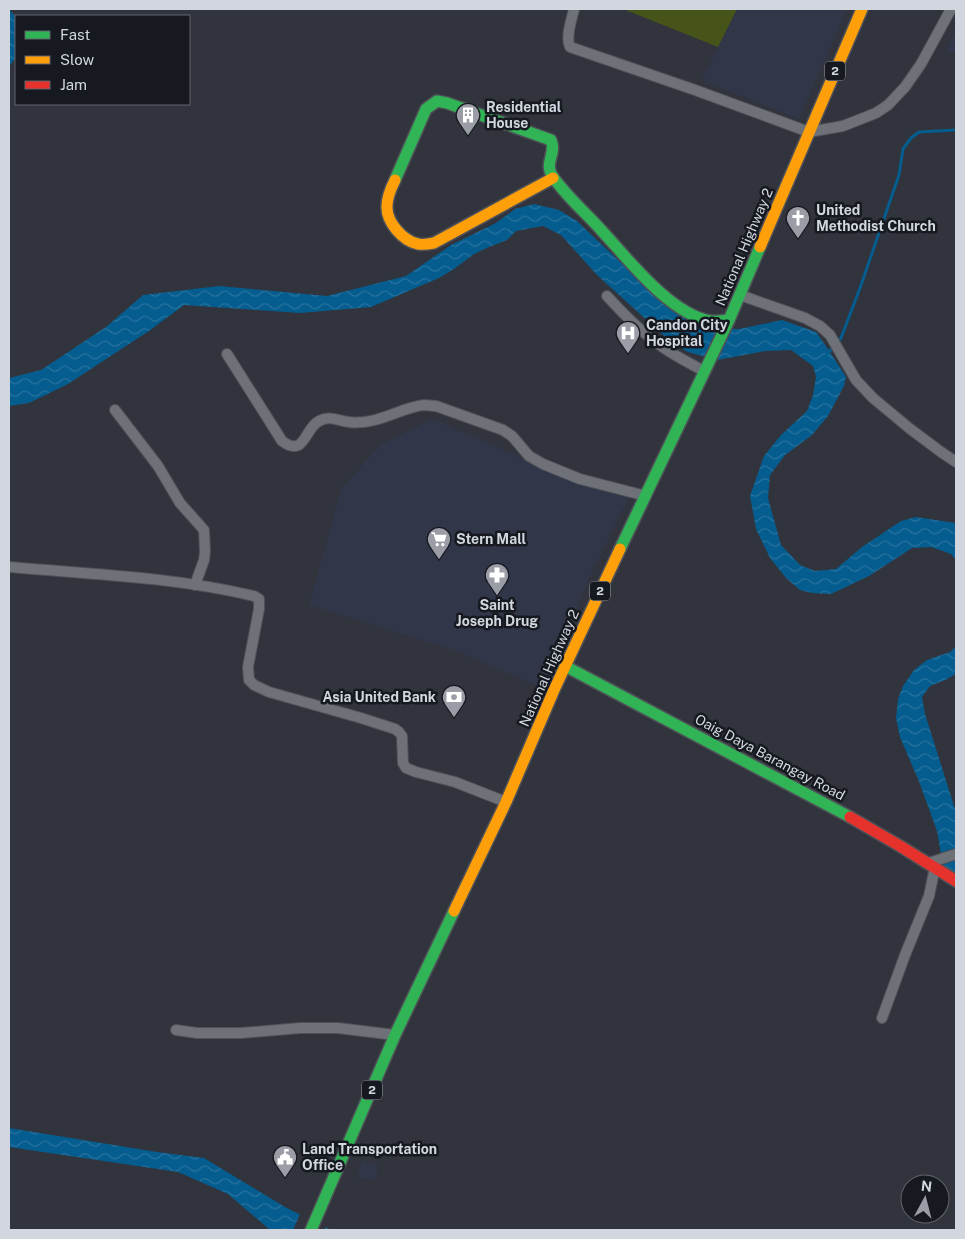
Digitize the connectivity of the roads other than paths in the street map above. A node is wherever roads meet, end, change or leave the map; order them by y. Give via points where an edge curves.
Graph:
1 (574, 9) edge
2 (862, 9) edge
3 (952, 9) edge
4 (809, 132) junction
5 (553, 178) junction
6 (740, 295) junction
7 (607, 296) dead end
8 (728, 323) junction
9 (227, 354) dead end
10 (706, 367) junction
11 (115, 410) dead end
12 (956, 462) edge
13 (646, 496) junction
14 (9, 567) edge
15 (195, 585) junction
16 (565, 666) junction
17 (506, 802) junction
18 (956, 854) edge
19 (935, 863) junction
20 (956, 881) edge
21 (882, 1018) dead end
22 (176, 1030) dead end
23 (395, 1035) junction
24 (311, 1230) edge

1 - 4 street via 568,37 570,47
2 - 4 main road, National Highway 2 / 2
3 - 4 street via 921,64 888,105 842,126
4 - 6 main road, National Highway 2 / 2
5 - 5 main road via 549,164 553,152 551,140 437,101 426,109 391,188 386,202 387,212 391,221 410,240 434,243
5 - 8 main road via 668,300 708,320
6 - 8 main road, National Highway 2 / 2
6 - 12 street via 820,326 830,335 856,380 873,398
7 - 10 street via 649,338 671,353
8 - 10 main road, National Highway 2 / 2
9 - 13 street via 282,441 289,446 304,441 320,420 367,422 425,405 436,406 503,430 529,456 542,464 580,479
10 - 13 main road, National Highway 2 / 2
11 - 15 street via 158,466 180,503 204,530 204,560
13 - 16 main road, National Highway 2 / 2
14 - 15 street
15 - 17 street via 259,599 260,609 248,667 249,680 254,685 395,729 402,736 402,764 406,768 455,782
16 - 17 main road, National Highway 2 / 2
16 - 19 main road, Oaig Daya Barangay Road
17 - 23 main road, National Highway 2 / 2
18 - 19 street
19 - 20 main road, Oaig Daya Barangay Road
19 - 21 street via 929,896
22 - 23 street via 241,1033 338,1028
23 - 24 main road, National Highway 2 / 2

